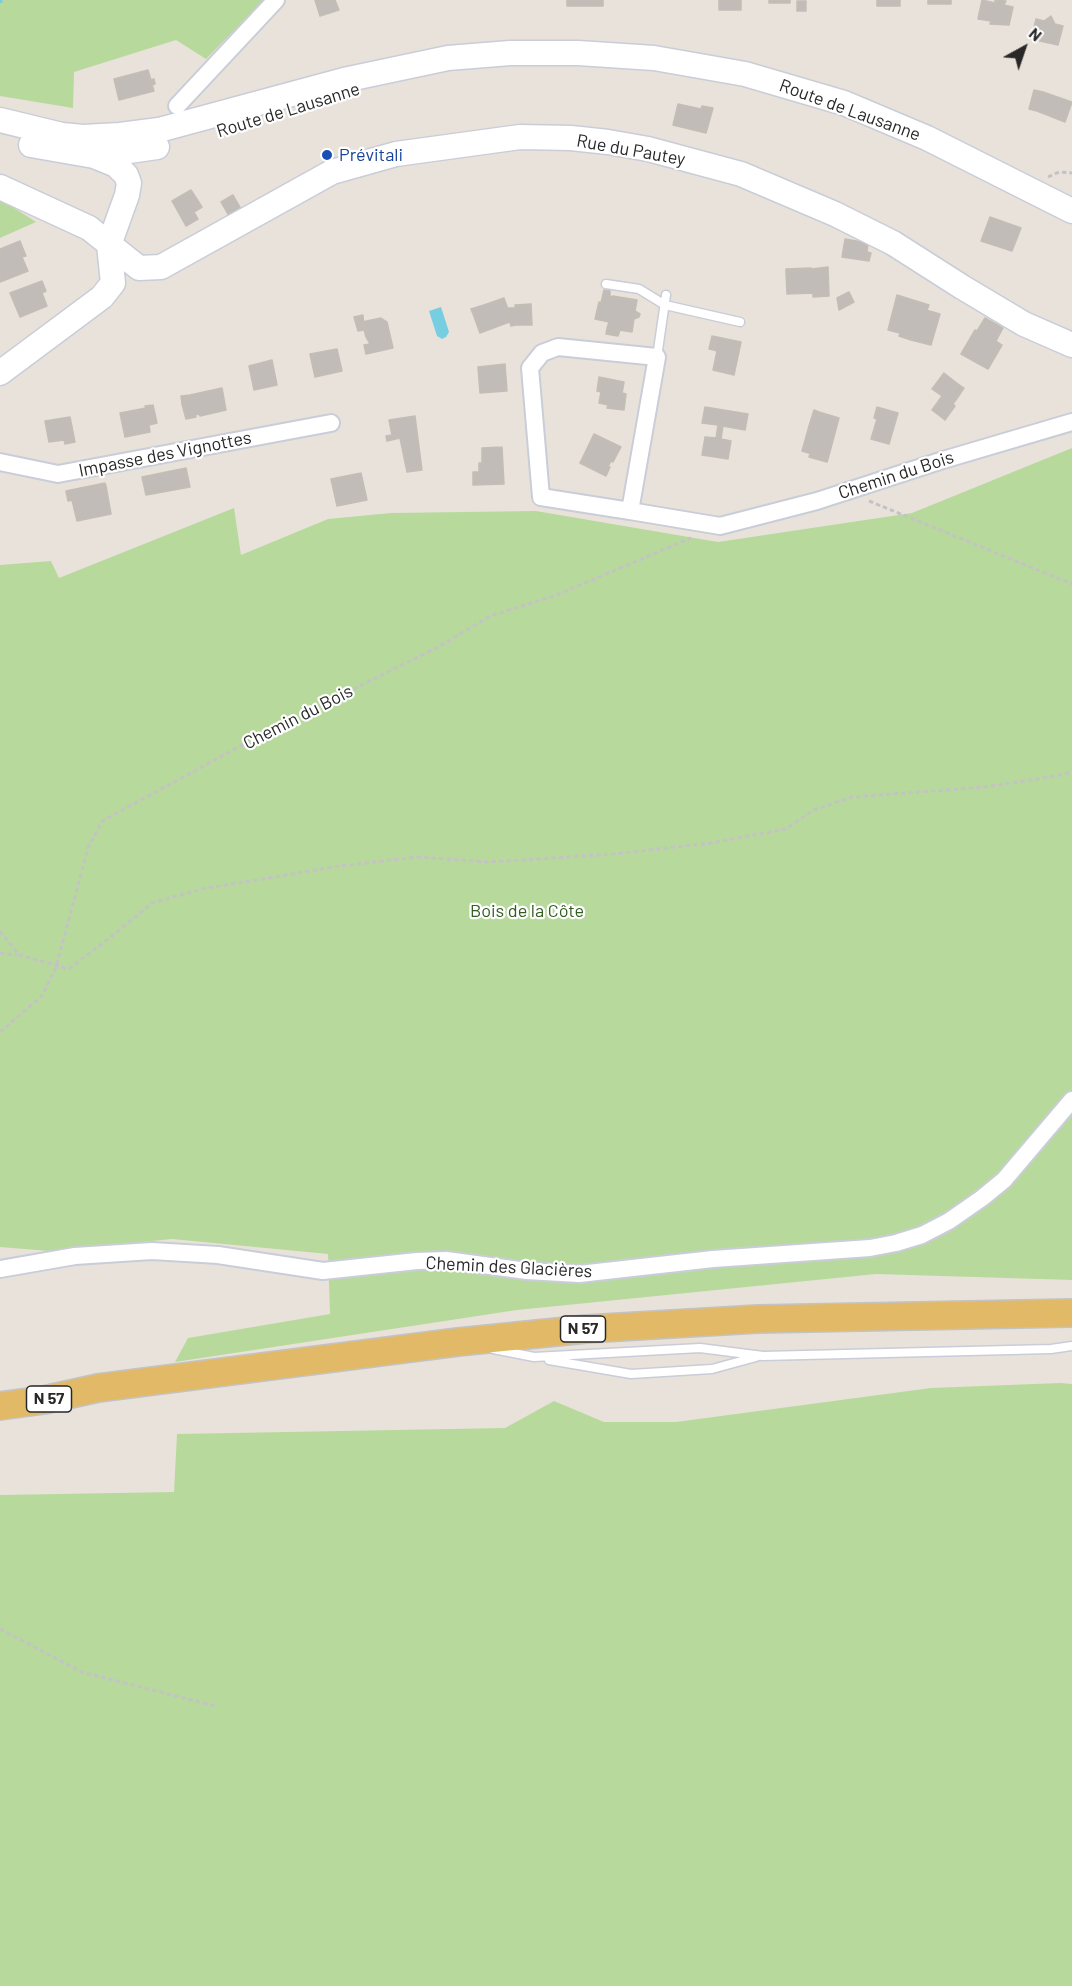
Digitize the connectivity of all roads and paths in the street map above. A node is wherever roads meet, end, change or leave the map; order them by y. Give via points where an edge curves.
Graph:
1 (276, 0) edge
2 (578, 53) junction
3 (177, 106) dead end
4 (0, 120) edge
5 (0, 137) edge
6 (94, 156) junction
7 (0, 187) edge
8 (1072, 210) edge
9 (109, 245) junction
10 (606, 284) dead end
11 (666, 295) dead end
12 (665, 305) junction
13 (740, 322) dead end
14 (1072, 345) edge
15 (657, 357) junction
16 (5, 366) edge
17 (1072, 422) edge
18 (331, 423) dead end
19 (0, 462) edge
20 (845, 492) junction
21 (630, 511) junction
22 (720, 526) junction
23 (1072, 584) edge
24 (1072, 772) edge
25 (0, 932) edge
26 (0, 953) edge
27 (19, 955) junction
28 (56, 967) junction
29 (0, 1032) edge
30 (1072, 1100) edge
31 (0, 1269) edge
32 (1072, 1313) edge
33 (458, 1342) junction
34 (1072, 1346) edge
35 (763, 1356) junction
36 (534, 1357) junction
37 (98, 1388) junction
38 (0, 1392) edge
39 (0, 1406) edge
40 (0, 1629) edge
41 (215, 1706) dead end

1 - 3 street
2 - 4 main road, Route de Lausanne via 510,53 426,62 159,130 120,135 62,135
2 - 6 main road, Route de Lausanne via 407,76 213,133
2 - 8 main road, Route de Lausanne via 701,65 810,92 879,116
5 - 6 main road, Route de Lausanne
6 - 9 main road via 116,165 129,183
7 - 9 main road, Rue du Pautey via 89,228
9 - 14 main road, Rue du Pautey via 139,268 161,267 332,172 396,154 473,142 520,137 571,138 648,149 741,174 893,243 1024,324
9 - 16 main road via 113,283 102,297
10 - 12 lane via 639,289
11 - 12 lane
12 - 13 lane
12 - 15 lane
15 - 21 street
15 - 21 street, Chemin du Bois via 558,347 542,353 530,368 541,497
17 - 20 street, Chemin du Bois
18 - 19 street, Impasse des Vignottes via 58,474
20 - 22 street, Chemin du Bois
20 - 23 path
21 - 22 street, Chemin du Bois
22 - 28 path, Chemin du Bois via 554,596 490,616 438,647 261,735 102,821 88,848
24 - 28 path via 986,787 852,797 814,810 786,829 711,843 489,862 418,857 202,889 152,903 69,969
25 - 27 path
26 - 27 path
27 - 28 path
28 - 29 path, Chemin du Bois via 42,996
30 - 31 street, Chemin des Glacières via 1004,1180 982,1198 922,1235 870,1248 712,1259 579,1274 446,1260 323,1271 218,1255 152,1251 75,1256
32 - 33 main road, N 57 via 702,1321
33 - 36 lane
33 - 37 main road, N 57
34 - 35 lane
35 - 36 lane via 700,1348
35 - 36 lane via 712,1369 631,1374
37 - 38 main road, N 57
37 - 39 main road, N 57
40 - 41 path via 82,1672

